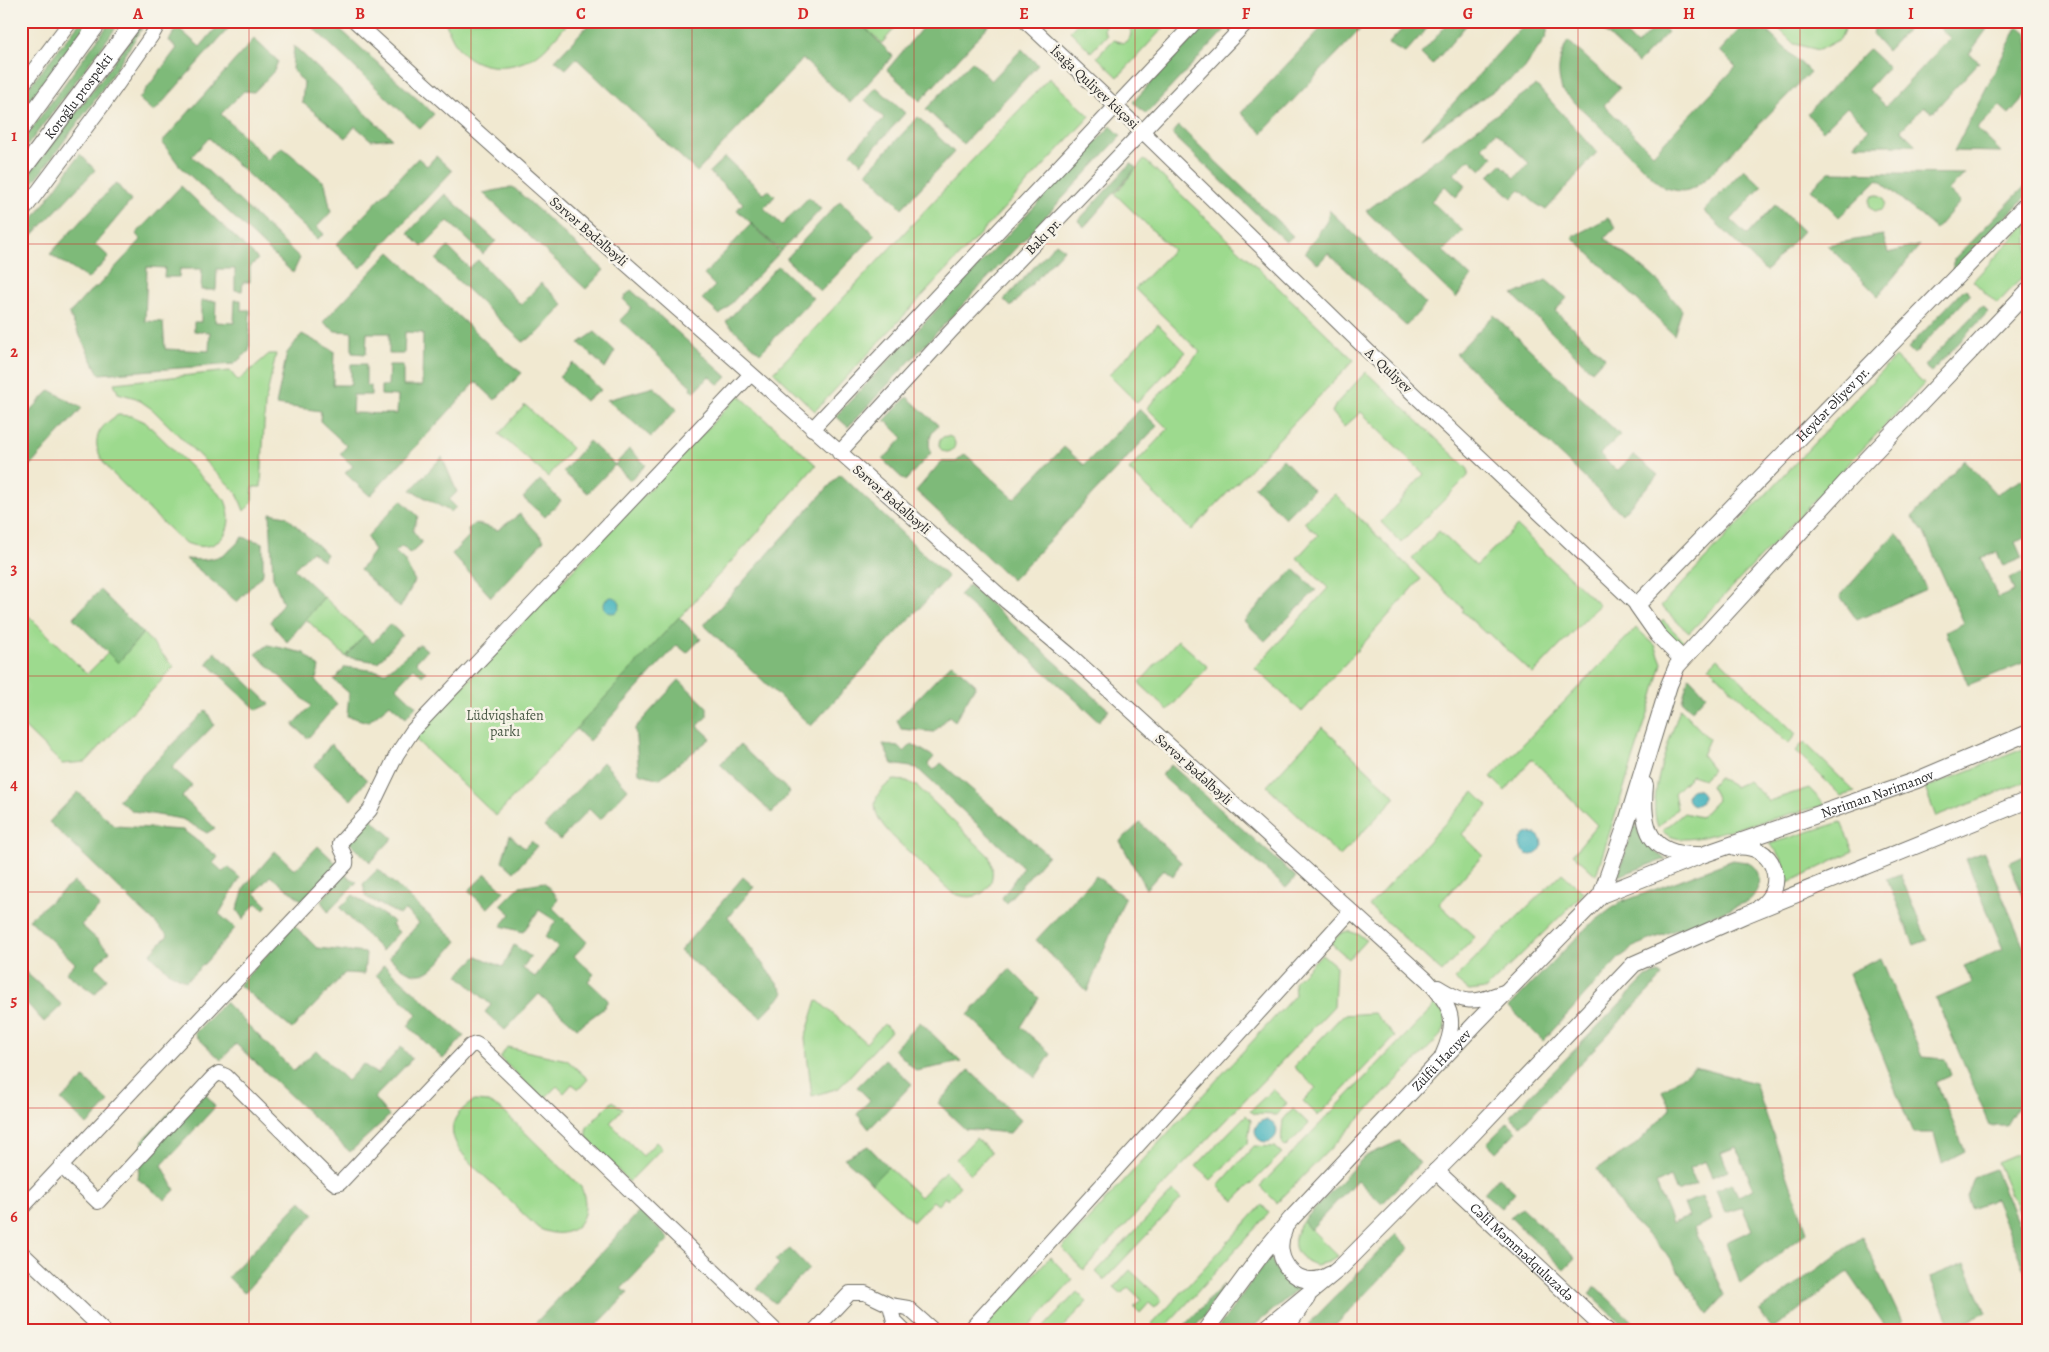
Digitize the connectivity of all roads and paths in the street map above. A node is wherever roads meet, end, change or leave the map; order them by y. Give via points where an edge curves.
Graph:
1 (71, 21) edge
2 (100, 21) edge
3 (135, 21) edge
4 (160, 21) edge
5 (355, 21) edge
6 (1025, 21) edge
7 (1196, 21) edge
8 (1248, 21) edge
9 (21, 87) edge
10 (1116, 107) junction
11 (21, 129) edge
12 (1143, 132) junction
13 (21, 172) edge
14 (2028, 203) edge
15 (21, 214) edge
16 (2028, 291) edge
17 (751, 374) junction
18 (812, 429) junction
19 (839, 453) junction
20 (1638, 605) junction
21 (1682, 660) junction
22 (2028, 733) edge
23 (1648, 753) junction
24 (2028, 800) edge
25 (1723, 848) junction
26 (1702, 855) junction
27 (1601, 895) junction
28 (1351, 911) junction
29 (1746, 915) junction
30 (1427, 980) junction
31 (1507, 991) junction
32 (1439, 1062) junction
33 (61, 1166) junction
34 (1436, 1171) junction
35 (21, 1209) edge
36 (1289, 1222) junction
37 (21, 1252) edge
38 (1341, 1267) junction
39 (1312, 1293) junction
40 (890, 1306) junction
41 (104, 1331) edge
42 (776, 1331) edge
43 (814, 1331) edge
44 (904, 1331) edge
45 (934, 1331) edge
46 (969, 1331) edge
47 (1205, 1331) edge
48 (1263, 1331) edge
49 (1285, 1331) edge
50 (1607, 1331) edge

1 - 9 street
2 - 11 main road, Koroğlu prospekti
3 - 13 main road, Koroğlu prospekti
4 - 15 street via 105,102
5 - 17 street, Sərvər Bədəlbəyli via 488,144
6 - 10 street, İsağa Quliyev küçəsi
7 - 10 street
8 - 12 street, Bakı pr.
10 - 12 street, İsağa Quliyev küçəsi
10 - 18 street
12 - 19 street, Bakı pr. via 951,331
12 - 20 street, A. Quliyev via 1365,348
14 - 20 main road, Heydər Əliyev pr.
16 - 21 main road
17 - 18 street, Sərvər Bədəlbəyli
17 - 33 street via 413,730 397,754 370,810 340,843 346,864
18 - 19 street, Sərvər Bədəlbəyli
19 - 28 street, Sərvər Bədəlbəyli via 1069,654
20 - 21 main road via 1658,635
21 - 23 main road via 1671,678
22 - 25 main road, Nəriman Nərimanov via 1917,780
23 - 26 main road via 1643,814 1649,832 1660,846 1668,850
23 - 27 main road
24 - 29 main road
25 - 26 main road, Zülfü Hacıyev
25 - 29 main road via 1756,848 1768,856 1775,872 1773,892 1767,902
26 - 27 main road, Zülfü Hacıyev
27 - 31 main road, Zülfü Hacıyev
28 - 30 street, Sərvər Bədəlbəyli
28 - 46 street
29 - 34 main road via 1634,964
30 - 31 street via 1465,1001 1476,1002
30 - 32 street via 1444,1000 1452,1018 1450,1039
31 - 32 main road, Zülfü Hacıyev
32 - 36 main road, Zülfü Hacıyev
33 - 35 street
33 - 42 street via 98,1202 219,1073 226,1076 332,1181 340,1183 470,1046 476,1044
34 - 38 main road
34 - 50 main road, Cəlil Məmmədquluzadə
36 - 38 main road via 1280,1243 1280,1253 1286,1268 1294,1276 1311,1281 1327,1277
36 - 47 main road, Zülfü Hacıyev
37 - 41 street
38 - 39 main road
39 - 48 main road
39 - 49 street
40 - 43 street via 865,1294 850,1293
40 - 44 street via 894,1321
40 - 45 street via 908,1308

